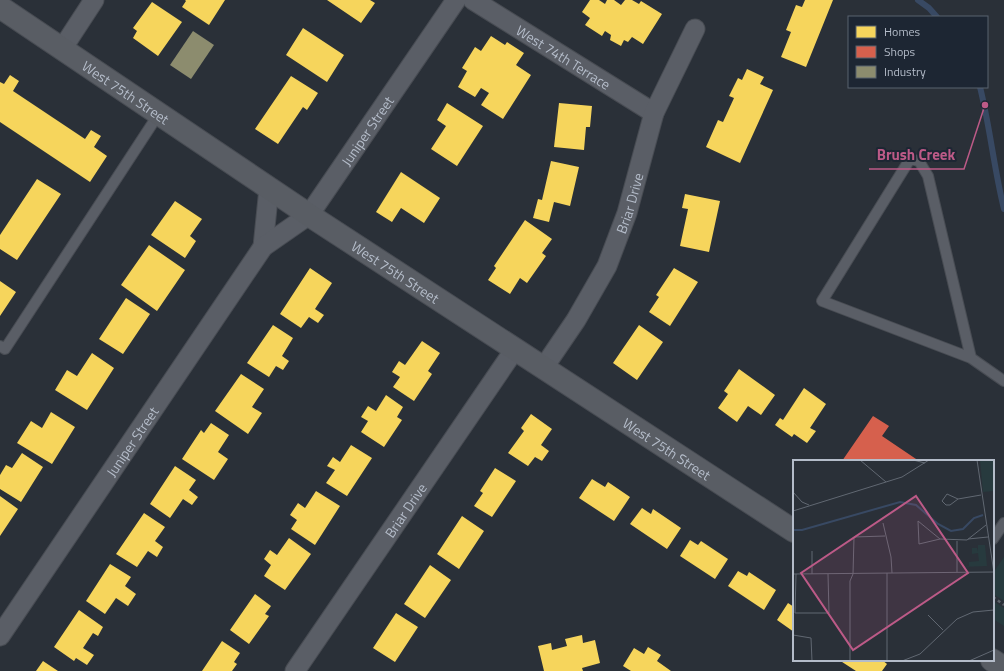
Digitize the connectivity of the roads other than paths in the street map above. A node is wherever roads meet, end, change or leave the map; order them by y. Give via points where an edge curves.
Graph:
1 (94, 0) edge
2 (456, 0) edge
3 (473, 0) edge
4 (0, 7) edge
5 (695, 29) dead end
6 (62, 48) junction
7 (654, 114) junction
8 (158, 115) junction
9 (269, 188) junction
10 (309, 214) junction
11 (263, 247) junction
12 (0, 346) edge
13 (515, 349) junction
14 (971, 358) junction
15 (544, 367) junction
16 (1004, 381) edge
17 (1004, 523) edge
18 (793, 530) edge
19 (994, 538) edge
20 (0, 636) edge
21 (994, 661) edge
22 (1004, 668) edge
23 (295, 671) edge

1 - 6 street
2 - 10 street, Juniper Street
3 - 7 street, West 74th Terrace
4 - 6 main road, West 75th Street
5 - 7 street, Briar Drive
6 - 8 main road, West 75th Street
7 - 15 street, Briar Drive via 627,213 607,266 576,320
8 - 9 main road, West 75th Street
8 - 12 lane via 5,349
9 - 10 main road, West 75th Street
9 - 11 street, Juniper Street
10 - 11 street, Juniper Street
10 - 13 main road, West 75th Street
11 - 20 street, Juniper Street
13 - 15 main road, West 75th Street
13 - 23 street, Briar Drive
14 - 14 lane via 822,302 910,159 919,161 928,176
14 - 16 lane
15 - 18 main road, West 75th Street
17 - 19 lane
21 - 22 main road

